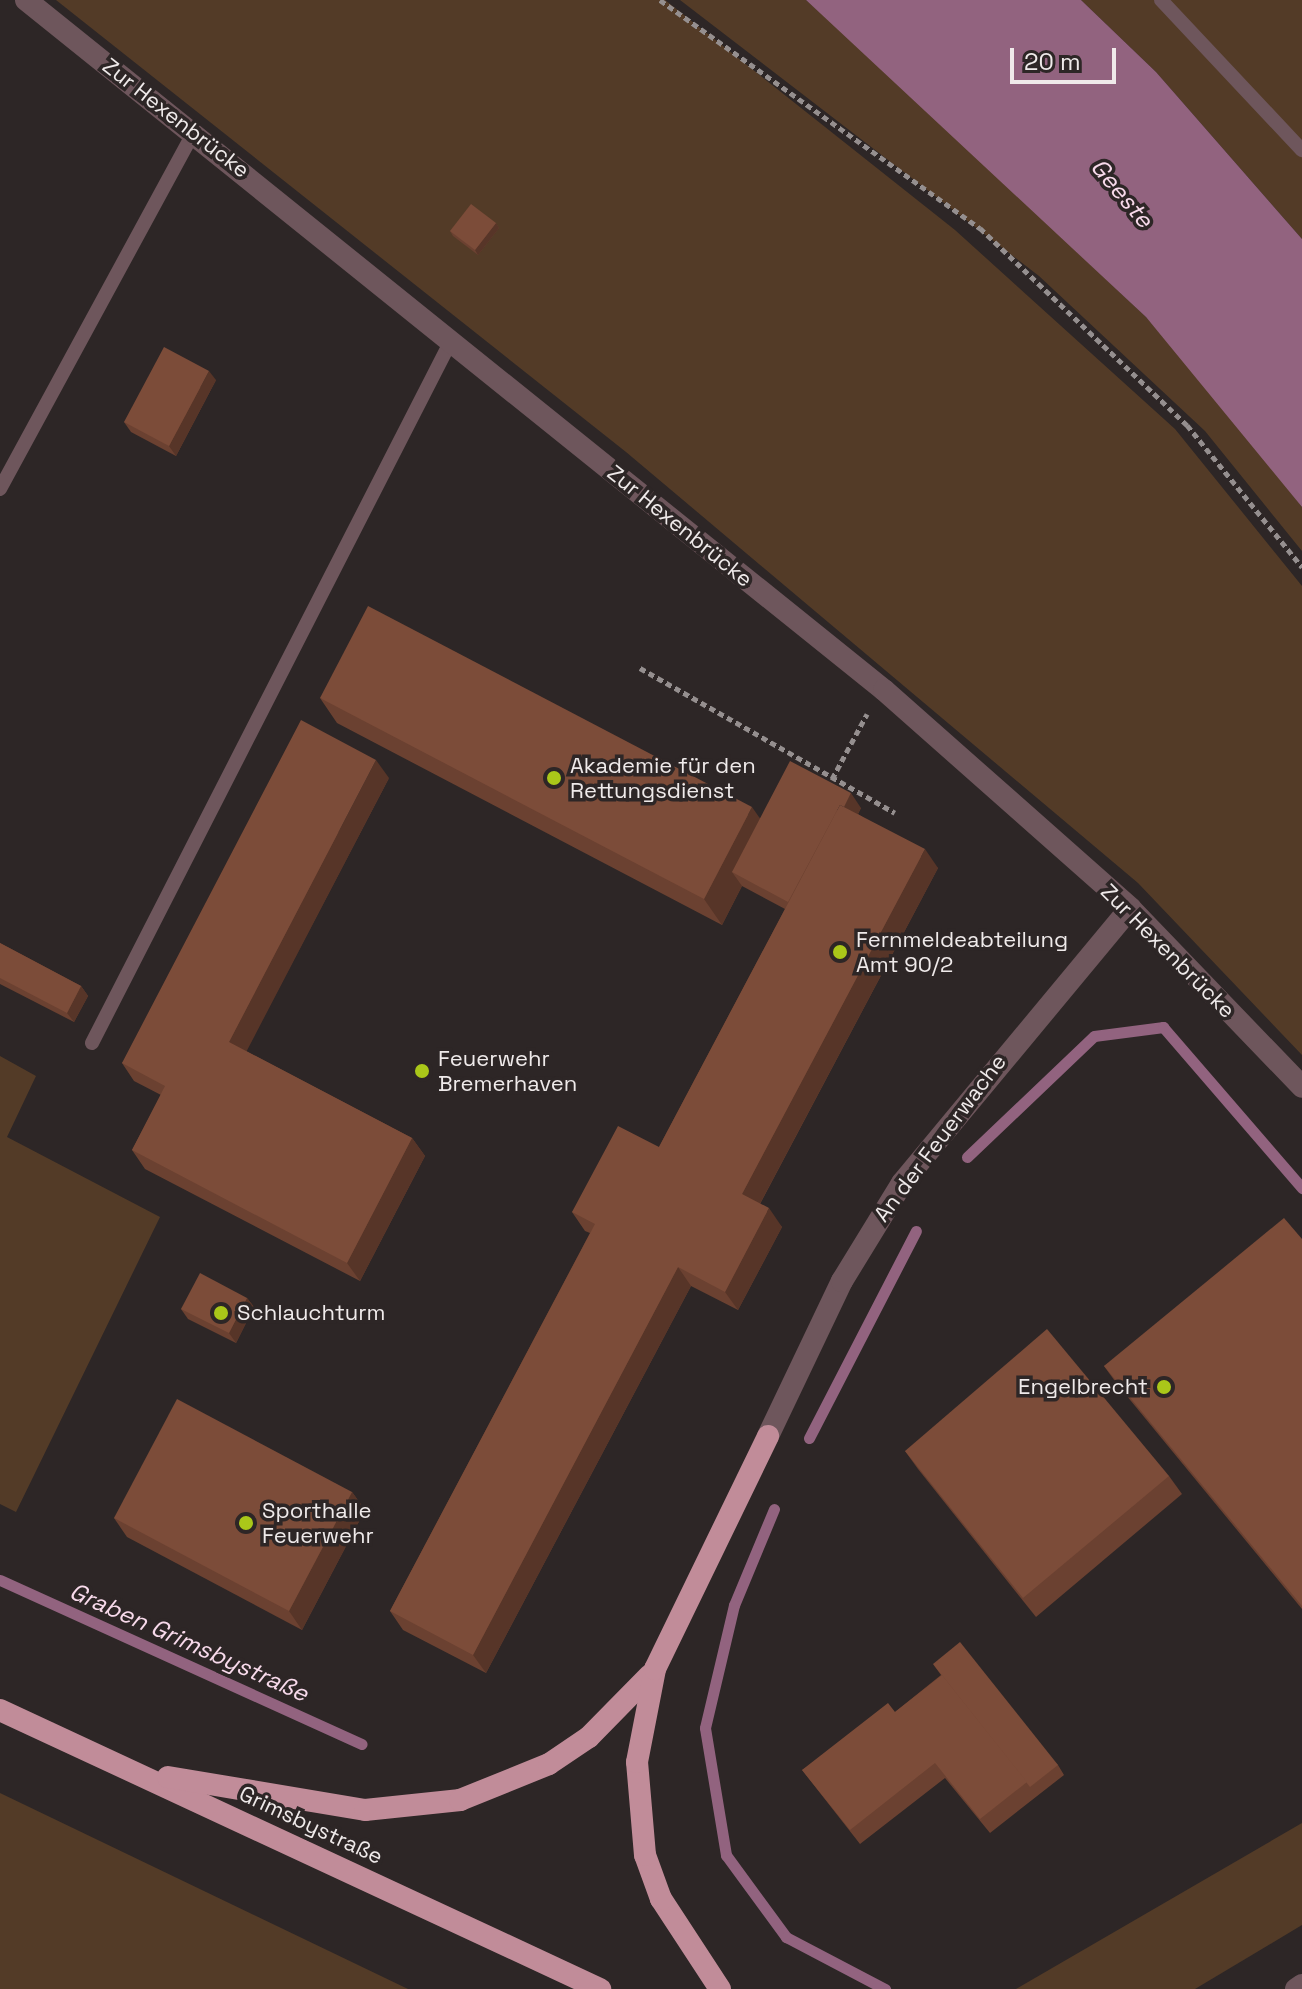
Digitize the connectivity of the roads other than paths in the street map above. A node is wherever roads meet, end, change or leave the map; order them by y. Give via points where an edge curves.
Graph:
1 (26, 0) edge
2 (1161, 0) edge
3 (194, 131) junction
4 (1302, 150) edge
5 (452, 339) junction
6 (0, 489) edge
7 (1130, 908) junction
8 (92, 1043) dead end
9 (1302, 1087) edge
10 (768, 1436) joint
11 (655, 1669) junction
12 (0, 1710) edge
13 (134, 1770) junction
14 (1302, 1985) edge
15 (600, 1989) edge
16 (720, 1989) edge
17 (1296, 1989) edge

1 - 3 street, Zur Hexenbrücke
2 - 4 lane
3 - 5 street, Zur Hexenbrücke
3 - 6 lane
5 - 7 street, Zur Hexenbrücke via 884,690
5 - 8 lane
7 - 9 street, Zur Hexenbrücke
7 - 10 street, An der Feuerwache via 902,1183 842,1281
10 - 11 highway
11 - 13 highway via 589,1737 549,1764 460,1800 365,1810 311,1805
11 - 16 highway via 637,1762 645,1855 682,1941
12 - 13 highway, Grimsbystraße
13 - 15 highway, Grimsbystraße
14 - 17 street

